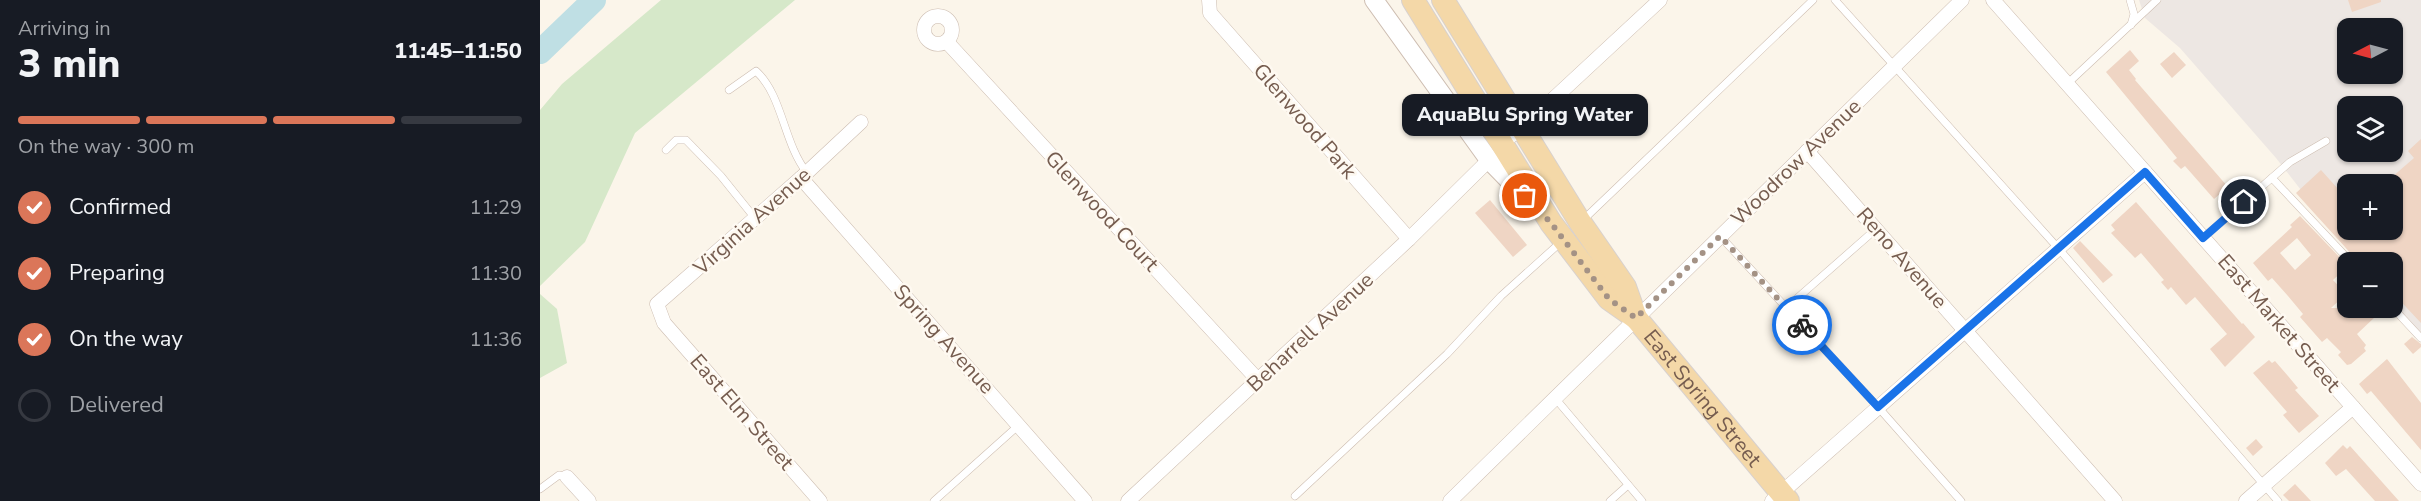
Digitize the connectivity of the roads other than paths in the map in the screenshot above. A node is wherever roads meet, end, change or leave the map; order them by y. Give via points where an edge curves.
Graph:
1 (1209, 0) edge
2 (1374, 0) edge
3 (1413, 0) edge
4 (1443, 0) edge
5 (1660, 0) edge
6 (1813, 0) edge
7 (1835, 0) edge
8 (1962, 0) edge
9 (1994, 0) edge
10 (2130, 0) edge
11 (2157, 0) edge
12 (2131, 25) junction
13 (947, 42) dead end
14 (1895, 66) junction
15 (2067, 84) junction
16 (729, 90) dead end
17 (861, 122) dead end
18 (1522, 128) junction
19 (2326, 141) dead end
20 (666, 150) dead end
21 (1807, 151) junction
22 (1495, 152) junction
23 (2145, 172) junction
24 (804, 175) junction
25 (2272, 178) junction
26 (754, 217) junction
27 (1580, 222) junction
28 (1876, 229) junction
29 (1557, 232) junction
30 (1720, 236) junction
31 (2203, 238) junction
32 (1409, 239) junction
33 (2058, 249) junction
34 (2342, 252) edge
35 (1786, 308) junction
36 (1636, 318) junction
37 (2402, 318) edge
38 (664, 323) joint
39 (1965, 331) junction
40 (2421, 338) edge
41 (1258, 380) junction
42 (1555, 398) junction
43 (1878, 407) junction
44 (2353, 407) junction
45 (1020, 424) junction
46 (567, 477) joint
47 (2421, 484) edge
48 (1628, 485) junction
49 (2264, 485) junction
50 (540, 489) edge
51 (1295, 496) dead end
52 (1780, 498) edge
53 (590, 501) edge
54 (820, 501) edge
55 (934, 501) edge
56 (1086, 501) edge
57 (1128, 501) edge
58 (1450, 501) edge
59 (1610, 501) edge
60 (1642, 501) edge
61 (1961, 501) edge
62 (2115, 501) edge
63 (2247, 501) edge
64 (2278, 501) edge

1 - 32 street, Glenwood Park via 1210,13
2 - 22 street
3 - 22 main road, East Spring Street
4 - 18 main road
5 - 18 street, Beharrell Avenue
6 - 27 lane
7 - 14 lane
8 - 14 street, Woodrow Avenue
9 - 15 street, East Market Street
10 - 12 lane via 2134,14
11 - 12 lane
12 - 15 lane
13 - 41 street, Glenwood Court
14 - 21 street, Woodrow Avenue
14 - 33 lane
15 - 23 street, East Market Street
16 - 24 lane via 756,71 765,79
17 - 24 street, Virginia Avenue
18 - 22 street, Beharrell Avenue
18 - 27 main road
19 - 25 lane via 2290,162
20 - 26 lane via 676,140 686,140
21 - 28 street, Reno Avenue
21 - 30 street, Woodrow Avenue
22 - 29 main road, East Spring Street
22 - 32 street, Beharrell Avenue
23 - 31 street, East Market Street
23 - 33 street
24 - 26 street, Virginia Avenue
24 - 45 street, Spring Avenue
25 - 31 lane
25 - 34 lane
26 - 38 street, Virginia Avenue via 657,303
27 - 36 main road via 1625,287
28 - 35 lane
28 - 39 street, Reno Avenue
29 - 36 main road, East Spring Street via 1609,299
29 - 51 lane via 1447,354
30 - 35 lane
30 - 36 street, Woodrow Avenue
31 - 44 street, East Market Street
32 - 41 street, Beharrell Avenue
33 - 39 street
33 - 49 lane
35 - 43 lane
36 - 42 street, Woodrow Avenue
36 - 52 main road, East Spring Street
37 - 40 lane
38 - 54 street, East Elm Street
39 - 43 street
39 - 62 street, Reno Avenue
41 - 57 street, Beharrell Avenue
42 - 48 lane
42 - 58 street, Woodrow Avenue
43 - 52 street
43 - 61 lane
44 - 47 street, East Market Street
44 - 49 street
45 - 55 lane
45 - 56 street, Spring Avenue
46 - 50 lane via 559,475
46 - 53 street
48 - 59 lane
48 - 60 lane
49 - 63 street
49 - 64 lane

